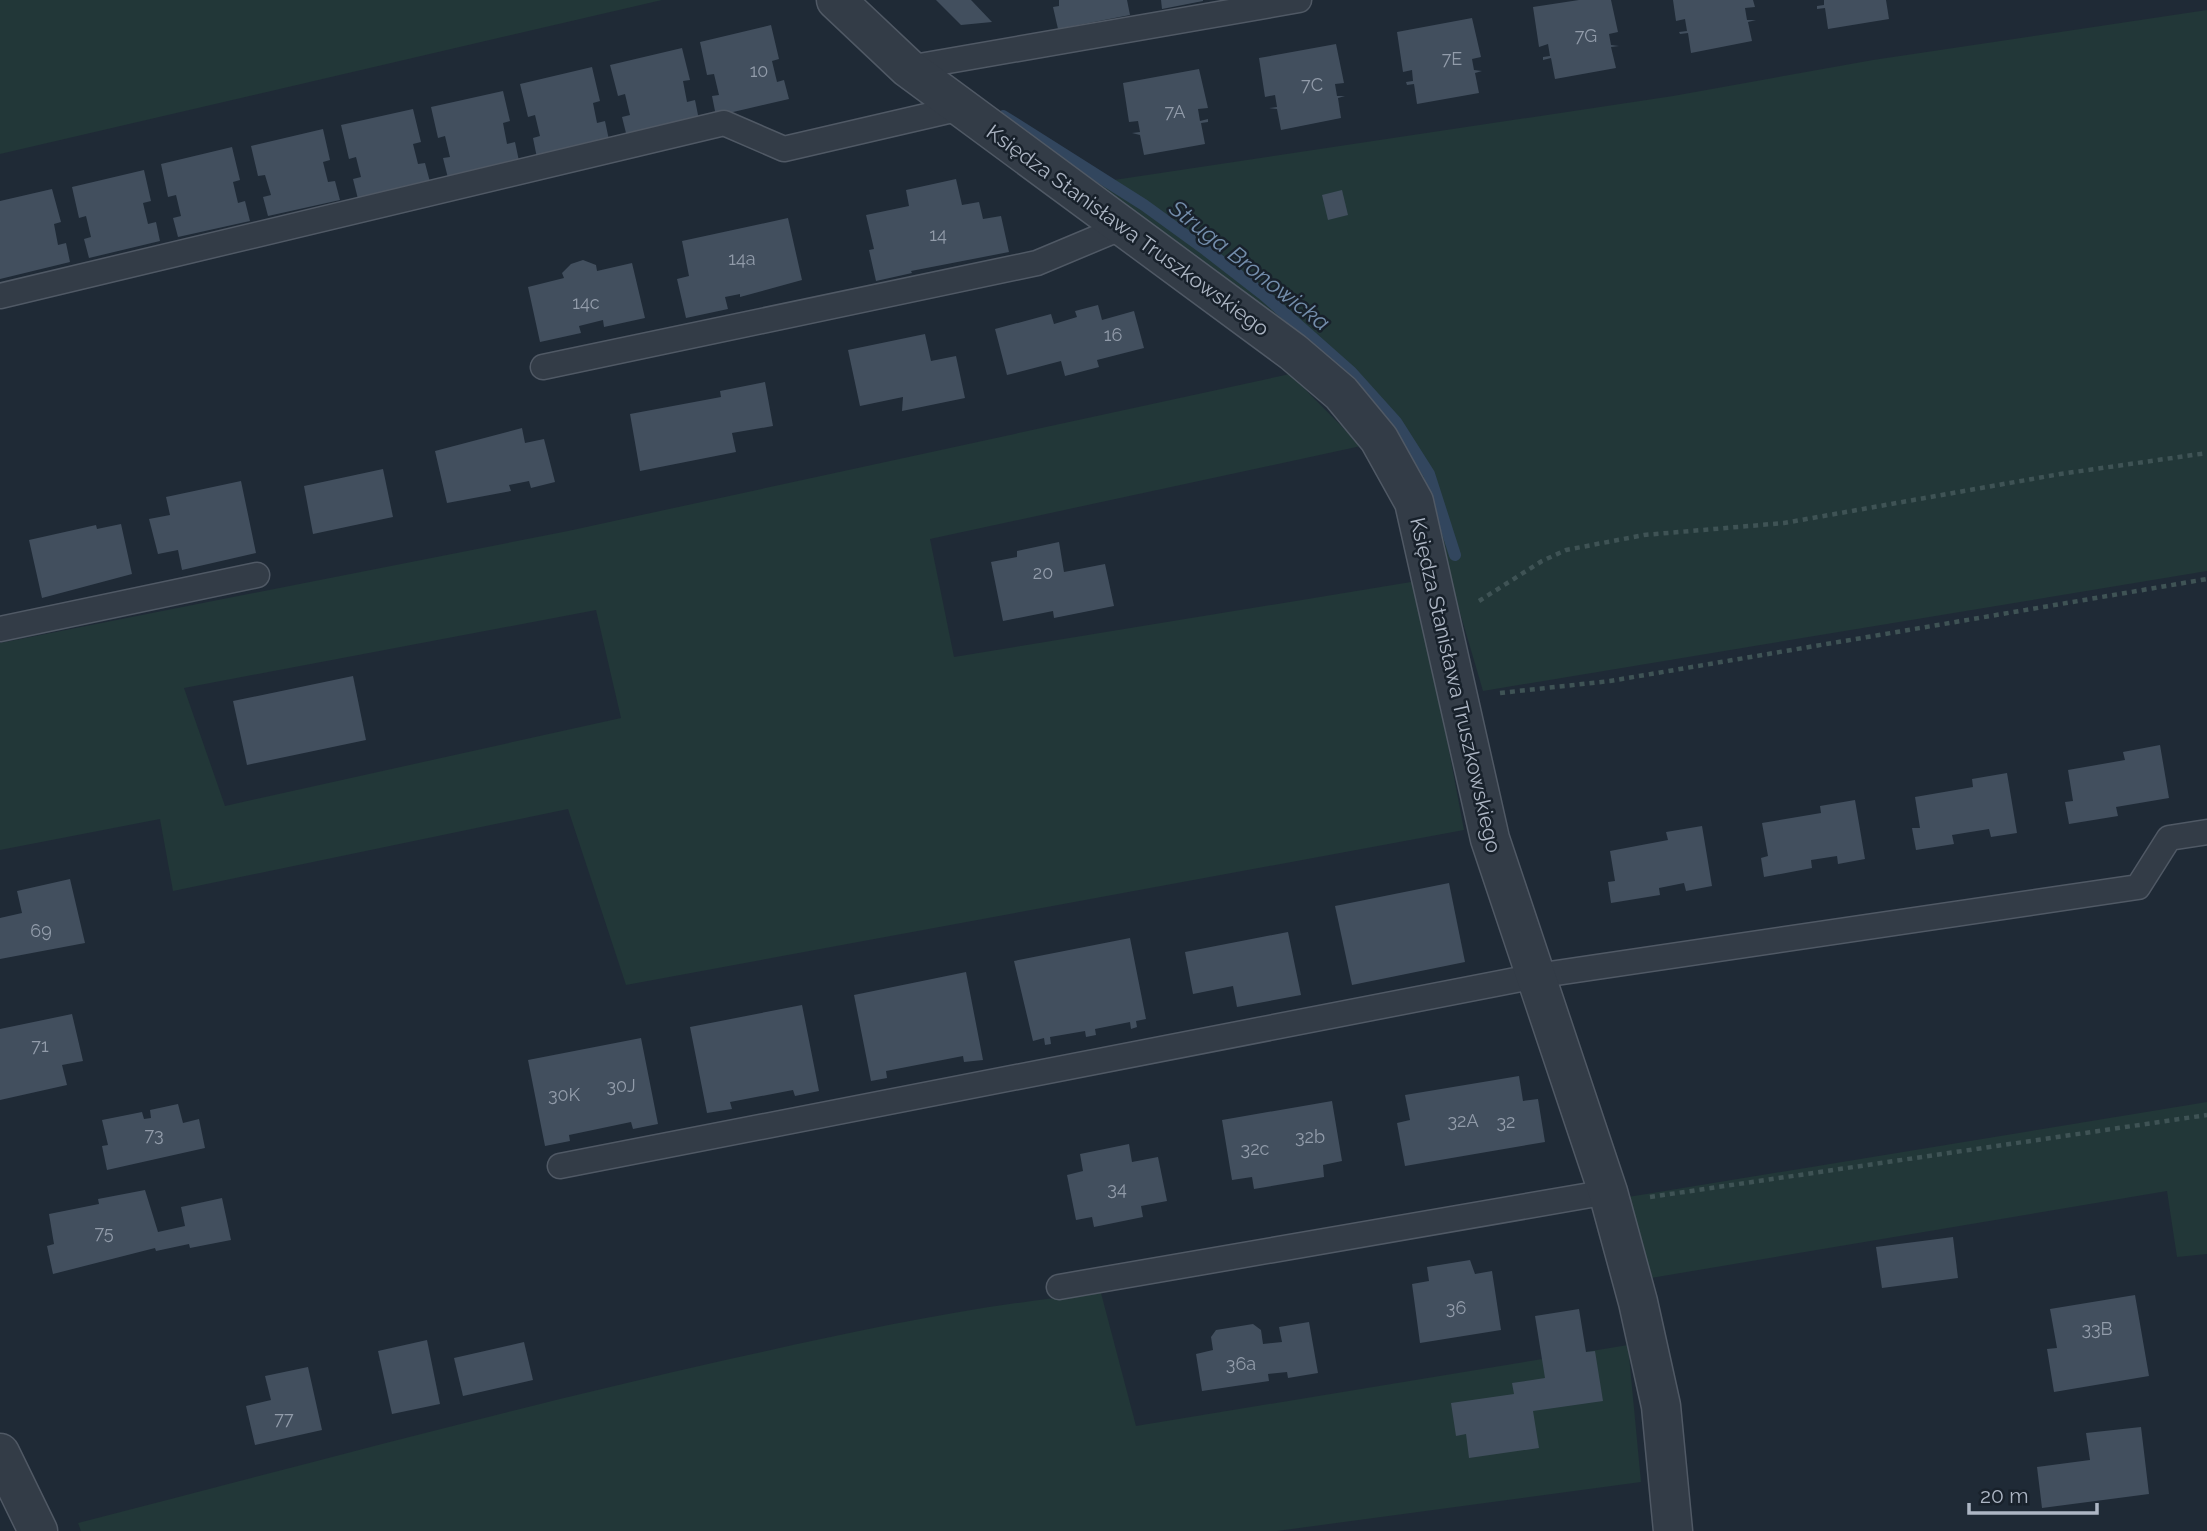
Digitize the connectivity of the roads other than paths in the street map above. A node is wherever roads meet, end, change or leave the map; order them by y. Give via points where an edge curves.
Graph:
1 (836, 0) edge
2 (1299, 0) edge
3 (908, 68) junction
4 (961, 108) junction
5 (1123, 227) junction
6 (0, 296) edge
7 (542, 367) dead end
8 (257, 575) dead end
9 (0, 629) edge
10 (2207, 832) edge
11 (1536, 976) junction
12 (561, 1166) dead end
13 (1609, 1197) junction
14 (1059, 1287) dead end
15 (0, 1453) edge
16 (38, 1531) edge
17 (1673, 1531) edge

1 - 3 street, Księdza Stanisława Truszkowskiego
2 - 3 lane
3 - 4 street, Księdza Stanisława Truszkowskiego
4 - 5 street, Księdza Stanisława Truszkowskiego
4 - 6 lane via 784,149 724,123
5 - 7 lane via 1037,263
5 - 11 street, Księdza Stanisława Truszkowskiego via 1293,352 1340,393 1380,439 1414,502 1490,839
8 - 9 lane
10 - 11 lane via 2169,838 2138,887
11 - 12 lane
11 - 13 street, Księdza Stanisława Truszkowskiego
13 - 14 lane
13 - 17 street, Księdza Stanisława Truszkowskiego via 1661,1406
15 - 16 street

